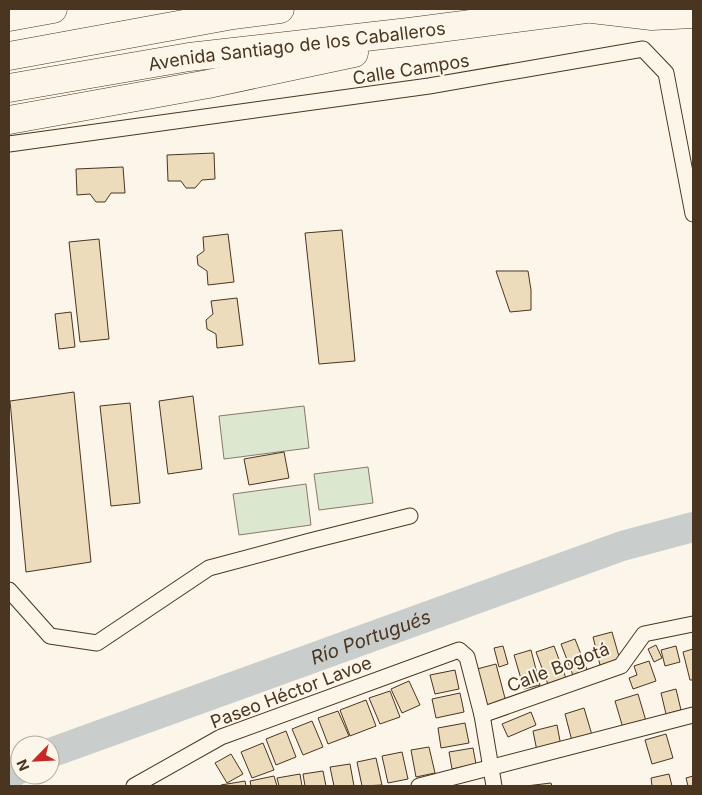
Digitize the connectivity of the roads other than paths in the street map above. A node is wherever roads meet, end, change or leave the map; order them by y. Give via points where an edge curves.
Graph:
1 (53, 9) edge
2 (280, 9) edge
3 (586, 9) edge
4 (592, 9) edge
5 (693, 14) edge
6 (9, 17) edge
7 (409, 32) junction
8 (9, 56) edge
9 (9, 88) edge
10 (9, 120) edge
11 (9, 144) edge
12 (693, 214) edge
13 (410, 516) dead end
14 (9, 590) edge
15 (693, 624) edge
16 (482, 715) junction
17 (693, 715) edge
18 (490, 768) junction
19 (134, 786) edge
20 (419, 786) edge
21 (494, 786) edge

1 - 6 highway
2 - 8 highway, Avenida Santiago de los Caballeros
3 - 7 highway, Avenida Santiago de los Caballeros
4 - 5 highway via 652,16
7 - 9 highway, Avenida Santiago de los Caballeros via 190,57
7 - 10 highway via 348,56
11 - 12 street, Calle Campos via 429,86 643,49 666,73
13 - 14 street via 209,568 97,643 50,636
15 - 16 street, Calle Bogotá via 644,634 621,666
16 - 18 street
16 - 19 street, Paseo Héctor Lavoe via 467,657 458,650 221,737
17 - 18 street
18 - 20 street
18 - 21 street

